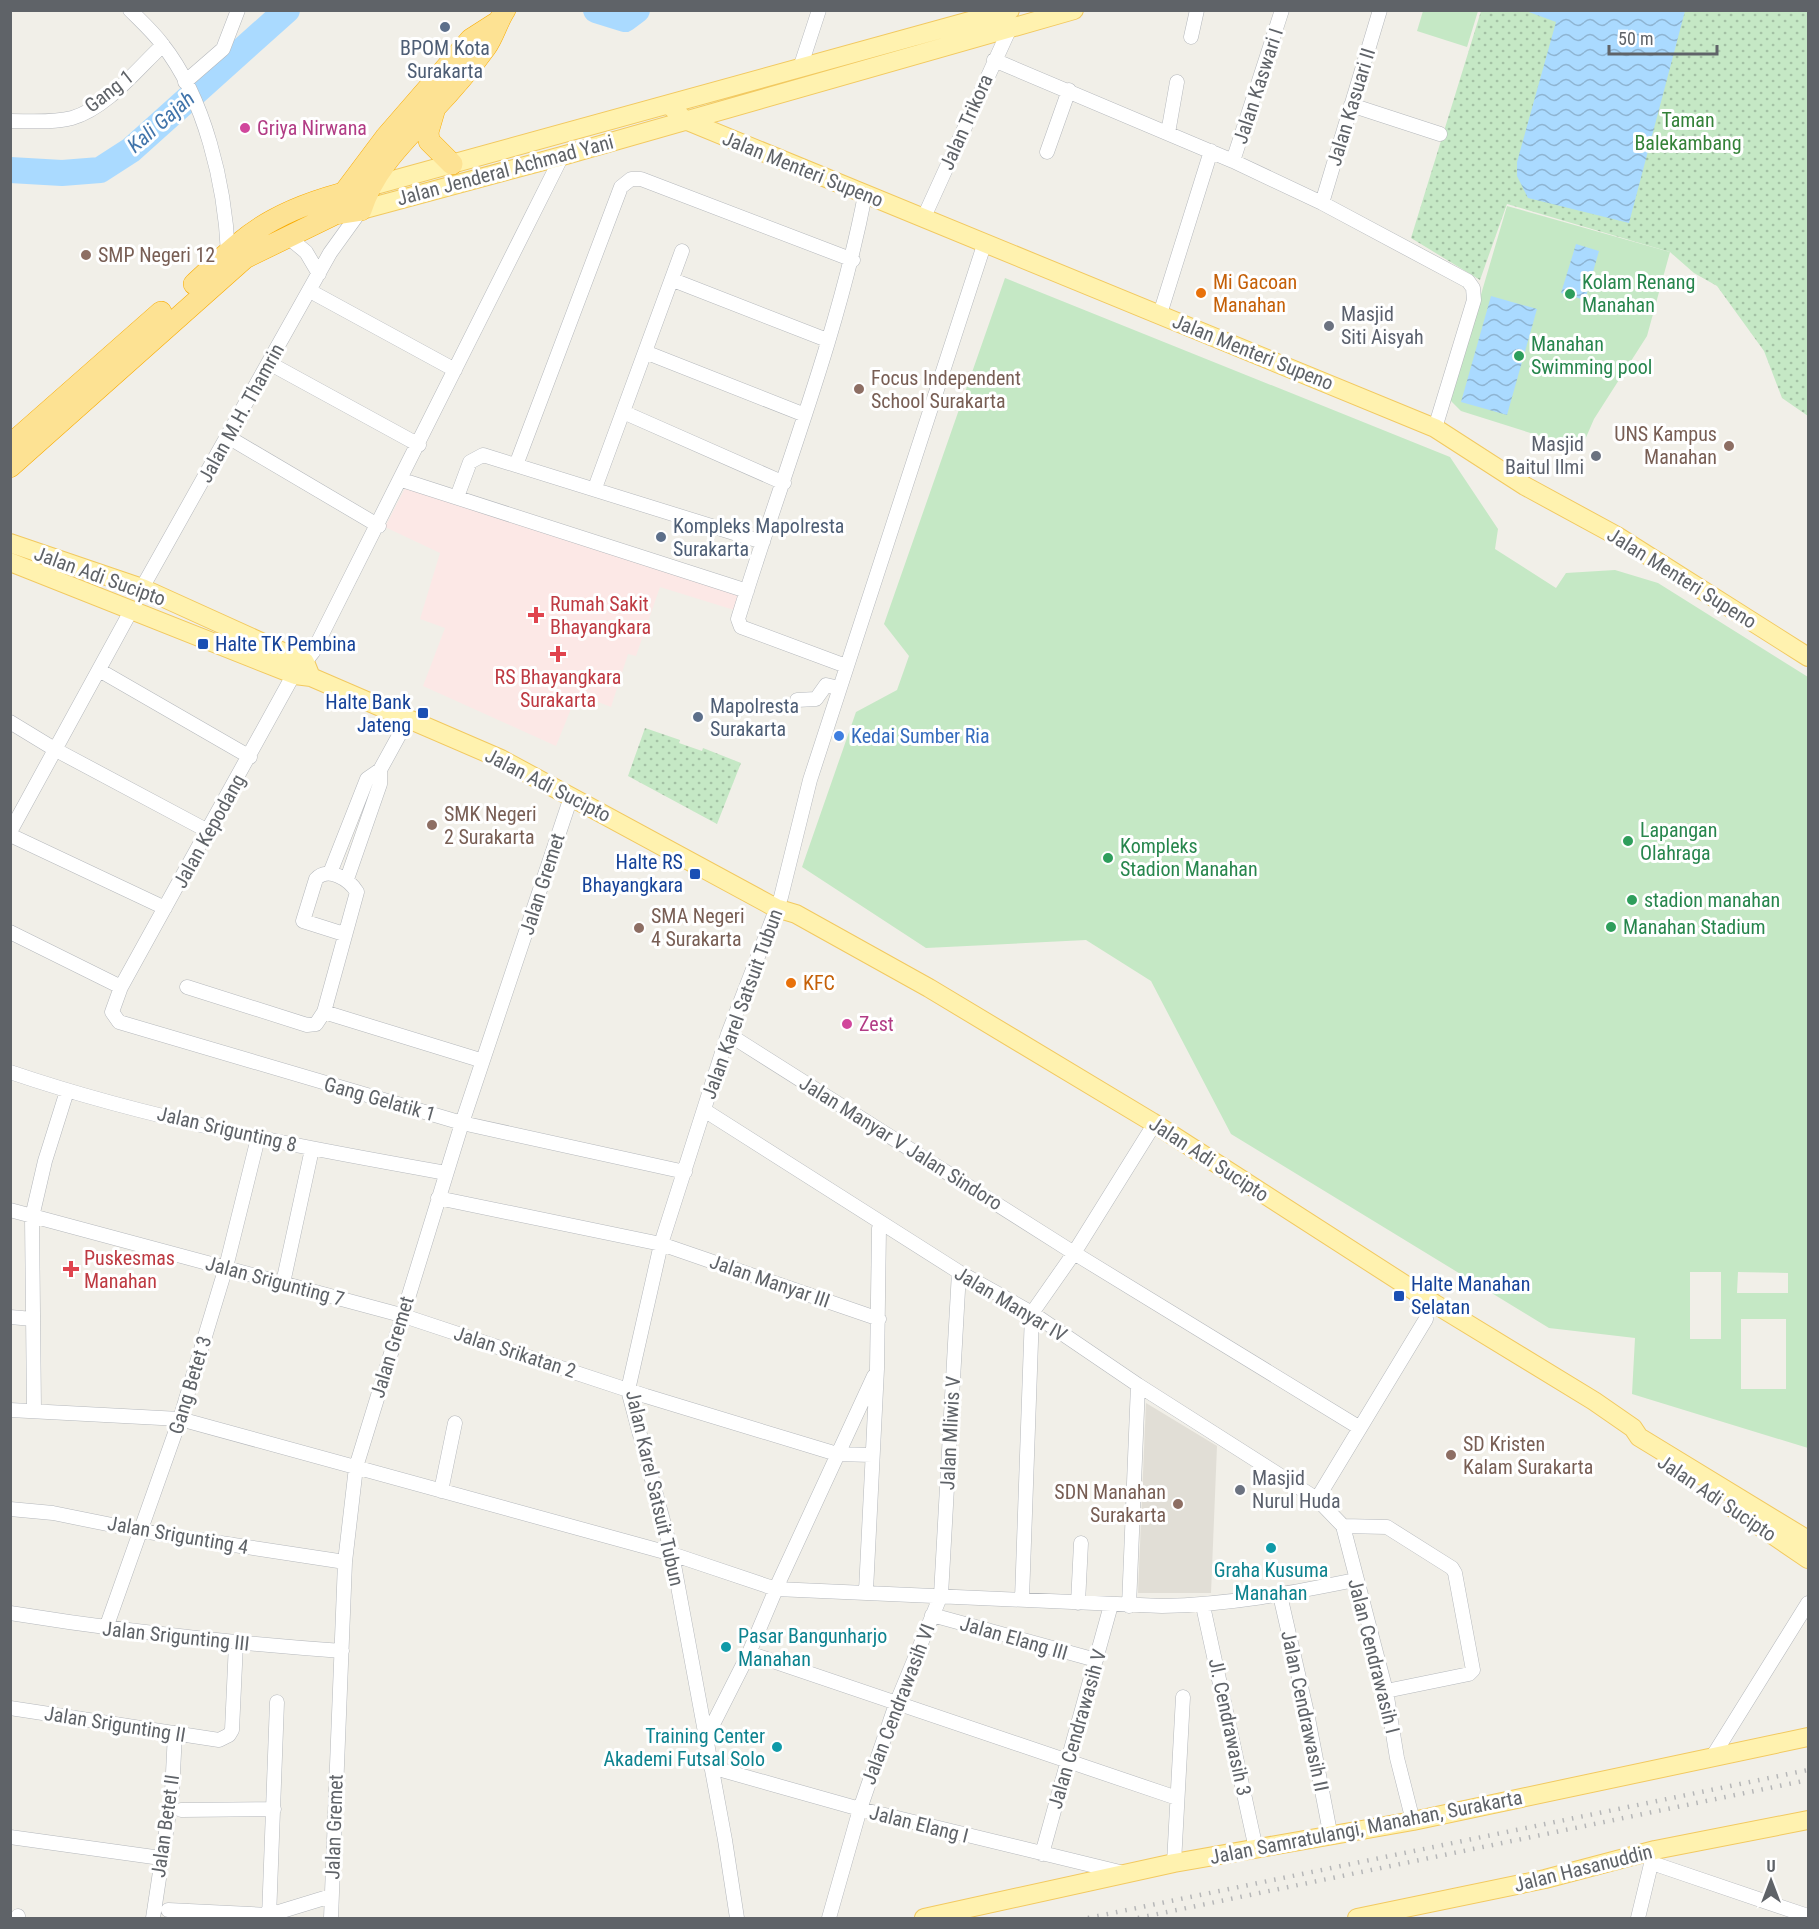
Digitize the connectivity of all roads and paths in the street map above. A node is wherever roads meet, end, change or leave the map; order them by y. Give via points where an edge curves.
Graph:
1 (130, 10) edge
2 (238, 10) edge
3 (819, 10) edge
4 (1074, 10) edge
5 (1197, 10) edge
6 (1282, 10) edge
7 (1380, 10) edge
8 (500, 17) edge
9 (1010, 19) edge
10 (1191, 37) dead end
11 (164, 45) junction
12 (994, 60) junction
13 (800, 68) junction
14 (1177, 82) dead end
15 (185, 84) junction
16 (1069, 90) junction
17 (669, 105) junction
18 (1351, 105) junction
19 (435, 108) junction
20 (685, 120) junction
21 (10, 121) edge
22 (1168, 133) junction
23 (1440, 134) dead end
24 (1211, 151) junction
25 (1047, 152) dead end
26 (562, 156) junction
27 (1233, 161) junction
28 (452, 164) junction
29 (368, 187) junction
30 (341, 193) junction
31 (866, 195) junction
32 (1322, 203) junction
33 (361, 210) junction
34 (335, 214) junction
35 (924, 217) junction
36 (288, 237) junction
37 (986, 242) junction
38 (682, 251) dead end
39 (228, 253) junction
40 (853, 260) junction
41 (319, 274) junction
42 (673, 280) junction
43 (310, 291) junction
44 (1160, 314) junction
45 (827, 340) junction
46 (645, 352) junction
47 (269, 363) junction
48 (455, 370) junction
49 (623, 412) junction
50 (805, 415) junction
51 (1436, 428) junction
52 (228, 437) junction
53 (10, 445) edge
54 (418, 445) junction
55 (516, 465) junction
56 (10, 467) edge
57 (402, 480) junction
58 (784, 483) junction
59 (595, 488) junction
60 (457, 497) junction
61 (379, 525) junction
62 (763, 542) junction
63 (10, 543) edge
64 (10, 562) edge
65 (142, 588) junction
66 (747, 591) junction
67 (132, 609) junction
68 (1809, 657) edge
69 (846, 666) junction
70 (99, 670) junction
71 (304, 671) junction
72 (839, 688) junction
73 (797, 700) dead end
74 (408, 719) junction
75 (10, 722) edge
76 (56, 750) junction
77 (250, 757) junction
78 (380, 770) junction
79 (571, 797) junction
80 (208, 831) junction
81 (10, 834) edge
82 (330, 873) junction
83 (347, 879) junction
84 (778, 903) junction
85 (165, 908) junction
86 (10, 932) edge
87 (344, 934) junction
88 (121, 987) junction
89 (187, 987) dead end
90 (324, 1012) junction
91 (728, 1034) junction
92 (480, 1060) dead end
93 (10, 1072) edge
94 (67, 1091) junction
95 (704, 1110) junction
96 (462, 1123) junction
97 (1150, 1131) junction
98 (258, 1138) junction
99 (312, 1149) junction
100 (685, 1172) junction
101 (446, 1173) junction
102 (438, 1198) junction
103 (10, 1210) edge
104 (33, 1217) junction
105 (879, 1228) dead end
106 (661, 1244) junction
107 (1074, 1253) junction
108 (226, 1267) junction
109 (959, 1272) junction
110 (283, 1283) junction
111 (1032, 1313) junction
112 (401, 1316) junction
113 (10, 1317) edge
114 (1426, 1318) dead end
115 (33, 1319) junction
116 (879, 1319) junction
117 (877, 1369) junction
118 (1138, 1385) junction
119 (628, 1390) junction
120 (10, 1410) edge
121 (34, 1410) junction
122 (180, 1419) junction
123 (455, 1423) dead end
124 (1360, 1428) junction
125 (1634, 1434) junction
126 (837, 1454) junction
127 (872, 1455) junction
128 (356, 1467) junction
129 (441, 1491) junction
130 (1317, 1499) junction
131 (10, 1509) edge
132 (1809, 1525) edge
133 (1343, 1526) junction
134 (142, 1531) junction
135 (1809, 1540) edge
136 (1081, 1543) dead end
137 (672, 1554) junction
138 (1809, 1559) edge
139 (345, 1562) junction
140 (1355, 1580) junction
141 (776, 1587) junction
142 (866, 1591) junction
143 (941, 1595) junction
144 (1280, 1595) junction
145 (1022, 1599) junction
146 (1078, 1603) junction
147 (1809, 1603) edge
148 (1111, 1605) junction
149 (1129, 1606) junction
150 (1203, 1606) junction
151 (10, 1613) edge
152 (932, 1615) junction
153 (106, 1628) junction
154 (236, 1643) junction
155 (342, 1651) junction
156 (749, 1653) junction
157 (1096, 1660) junction
158 (1386, 1691) junction
159 (1183, 1697) dead end
160 (277, 1702) dead end
161 (896, 1704) junction
162 (10, 1708) edge
163 (175, 1733) junction
164 (1809, 1737) edge
165 (706, 1738) junction
166 (1711, 1759) junction
167 (1068, 1761) junction
168 (711, 1767) junction
169 (1177, 1798) junction
170 (274, 1809) junction
171 (860, 1809) junction
172 (181, 1810) dead end
173 (1809, 1820) edge
174 (1413, 1821) junction
175 (1329, 1827) dead end
176 (10, 1837) edge
177 (1256, 1849) junction
178 (1042, 1854) junction
179 (1653, 1857) junction
180 (161, 1858) junction
181 (1174, 1863) junction
182 (1129, 1874) junction
183 (331, 1896) junction
184 (168, 1910) dead end
185 (1809, 1916) edge
186 (269, 1917) edge
187 (153, 1918) edge
188 (331, 1918) edge
189 (737, 1918) edge
190 (829, 1918) edge
191 (924, 1918) edge
192 (1358, 1918) edge
193 (1638, 1918) edge

1 - 11 street
2 - 15 street via 223,49
3 - 13 street
4 - 9 main road, Jalan Jenderal Achmad Yani
5 - 10 street
6 - 27 street, Jalan Kaswari I
7 - 18 street, Jalan Kasuari II
8 - 19 highway via 488,45
8 - 30 highway via 471,39
9 - 12 street, Jalan Trikora
9 - 13 main road, Jalan Jenderal Achmad Yani
9 - 20 main road, Jalan Jenderal Achmad Yani
11 - 15 street
11 - 21 street, Gang 1 via 101,102 81,114 66,119
12 - 16 street
12 - 35 street, Jalan Trikora
13 - 17 main road, Jalan Jenderal Achmad Yani
14 - 22 street
15 - 39 street via 221,183
16 - 22 street
16 - 25 street
17 - 20 main road, Jalan Menteri Supeno
17 - 28 main road, Jalan Jenderal Achmad Yani
18 - 23 street
18 - 32 street, Jalan Kasuari II
19 - 28 highway via 429,141
19 - 29 highway via 392,153
20 - 26 main road, Jalan Jenderal Achmad Yani
20 - 31 main road, Jalan Menteri Supeno
22 - 24 street
24 - 27 street
24 - 44 street
26 - 33 main road, Jalan Jenderal Achmad Yani
26 - 48 street, Jalan Kepodang
27 - 32 street
28 - 29 main road, Jalan Jenderal Achmad Yani
29 - 30 highway, Jalan Jenderal Achmad Yani
29 - 33 highway
30 - 34 highway
30 - 39 highway, Jalan Jenderal Achmad Yani via 270,221
31 - 35 main road, Jalan Menteri Supeno
31 - 40 street
32 - 51 street via 1463,278 1473,288 1474,300
33 - 34 highway, Jalan Jenderal Achmad Yani
33 - 41 street, Jalan M.H. Thamrin
34 - 36 highway, Jalan Jenderal Achmad Yani
35 - 37 main road, Jalan Menteri Supeno
36 - 41 street via 306,252
36 - 56 highway, Jalan Jenderal Achmad Yani via 245,258
37 - 44 main road, Jalan Menteri Supeno
37 - 69 street, Jalan Karel Satsuit Tubun
38 - 42 street
39 - 53 highway, Jalan Jenderal Achmad Yani
40 - 45 street
40 - 55 street via 640,179 631,179 621,187
41 - 43 street, Jalan M.H. Thamrin
42 - 45 street
42 - 46 street
43 - 47 street, Jalan M.H. Thamrin
43 - 48 street
44 - 51 main road, Jalan Menteri Supeno
45 - 50 street
46 - 49 street
46 - 50 street
47 - 52 street, Jalan M.H. Thamrin
47 - 54 street
48 - 54 street, Jalan Kepodang
49 - 58 street
49 - 59 street
50 - 58 street
51 - 68 main road, Jalan Menteri Supeno
52 - 61 street
52 - 65 street, Jalan M.H. Thamrin
54 - 57 street, Jalan Kepodang
55 - 59 street
55 - 60 street via 487,455 476,457 470,462
57 - 60 street
57 - 61 street, Jalan Kepodang
58 - 62 street
59 - 62 street
60 - 66 street
61 - 71 street, Jalan Kepodang
62 - 66 street
63 - 65 main road, Jalan Adi Sucipto
64 - 67 main road, Jalan Adi Sucipto
65 - 71 main road, Jalan Adi Sucipto
66 - 69 street via 738,619 741,627
67 - 70 street
67 - 71 main road, Jalan Adi Sucipto
69 - 72 street, Jalan Karel Satsuit Tubun
70 - 76 street
70 - 77 street
71 - 74 main road, Jalan Adi Sucipto
71 - 77 street, Jalan Kepodang
72 - 73 street via 826,685 816,699
72 - 84 street, Jalan Karel Satsuit Tubun
74 - 78 street
74 - 79 main road, Jalan Adi Sucipto via 501,759
75 - 76 street
76 - 80 street
76 - 81 street
77 - 80 street, Jalan Kepodang
78 - 82 street via 367,779
78 - 83 street via 380,784
79 - 84 main road, Jalan Adi Sucipto
79 - 96 street, Jalan Gremet
80 - 85 street, Jalan Kepodang
81 - 85 street
82 - 83 street
82 - 87 street via 316,879 303,919 306,924
83 - 87 street via 357,894
84 - 91 street, Jalan Karel Satsuit Tubun
84 - 97 main road, Jalan Adi Sucipto via 790,922 918,991
84 - 125 main road, Jalan Adi Sucipto via 1142,1116 1594,1401
85 - 88 street, Jalan Kepodang
86 - 88 street
87 - 90 street
88 - 96 street, Gang Gelatik 1 via 112,1012 119,1022
89 - 90 street via 307,1025 316,1024
90 - 92 street
91 - 95 street, Jalan Karel Satsuit Tubun
91 - 107 street, Jalan Manyar V Jalan Sindoro
93 - 94 street, Jalan Srigunting 8
94 - 98 street, Jalan Srigunting 8
94 - 104 street via 45,1161
95 - 100 street, Jalan Karel Satsuit Tubun
95 - 109 street, Jalan Manyar IV
96 - 100 street, Gang Gelatik 1
96 - 101 street, Jalan Gremet
97 - 107 street
97 - 125 main road, Jalan Adi Sucipto
98 - 99 street, Jalan Srigunting 8
98 - 108 street, Gang Betet 3
99 - 101 street, Jalan Srigunting 8
99 - 110 street
100 - 106 street, Jalan Karel Satsuit Tubun
101 - 102 street, Jalan Gremet
102 - 106 street, Jalan Manyar III
102 - 112 street, Jalan Gremet
103 - 104 street, Jalan Srigunting 7
104 - 108 street, Jalan Srigunting 7
104 - 115 street
105 - 116 street
106 - 116 street, Jalan Manyar III
106 - 119 street, Jalan Karel Satsuit Tubun
107 - 111 street
107 - 124 street, Jalan Manyar V Jalan Sindoro
108 - 110 street, Jalan Srigunting 7
108 - 122 street, Gang Betet 3
109 - 111 street, Jalan Manyar IV
109 - 143 street, Jalan Mliwis V
110 - 112 street, Jalan Srigunting 7
111 - 118 street, Jalan Manyar IV
111 - 145 street
112 - 119 street, Jalan Srikatan 2
112 - 128 street, Jalan Gremet
113 - 115 street
114 - 124 street
115 - 121 street
116 - 117 street
117 - 126 street
117 - 127 street
118 - 130 street, Jalan Manyar IV
118 - 149 street
119 - 126 street, Jalan Srikatan 2
119 - 137 street, Jalan Karel Satsuit Tubun
120 - 121 street
121 - 122 street
122 - 128 street
122 - 134 street, Gang Betet 3
123 - 129 street
124 - 130 street
125 - 132 main road, Jalan Adi Sucipto via 1652,1435 1801,1524
125 - 135 main road
125 - 138 main road, Jalan Adi Sucipto via 1643,1449
126 - 127 street, Jalan Srikatan 2
126 - 141 street
127 - 142 street
128 - 129 street
128 - 139 street, Jalan Gremet
129 - 137 street
130 - 133 street
131 - 134 street, Jalan Srigunting 4 via 53,1513
133 - 140 street, Jalan Cendrawasih I
133 - 158 street via 1387,1527 1455,1573 1473,1670
134 - 139 street, Jalan Srigunting 4
134 - 153 street, Gang Betet 3
136 - 146 street
137 - 141 street
137 - 165 street, Jalan Karel Satsuit Tubun
139 - 155 street, Jalan Gremet
140 - 144 street
140 - 158 street, Jalan Cendrawasih I
141 - 142 street
141 - 156 street
142 - 143 street
143 - 145 street
143 - 152 street, Jalan Cendrawasih VI
144 - 150 street
144 - 175 street, Jalan Cendrawasih II
145 - 146 street
146 - 148 street
147 - 166 street
148 - 149 street
148 - 157 street, Jalan Cendrawasih V
149 - 150 street
150 - 177 street, Jl. Cendrawasih 3
151 - 153 street, Jalan Srigunting III
152 - 157 street, Jalan Elang III
152 - 161 street, Jalan Cendrawasih VI
153 - 154 street, Jalan Srigunting III
154 - 155 street, Jalan Srigunting III
154 - 163 street, Jalan Srigunting II via 232,1730 219,1740
155 - 183 street, Jalan Gremet
156 - 161 street
156 - 165 street
157 - 167 street, Jalan Cendrawasih V
158 - 174 street, Jalan Cendrawasih I
159 - 169 street
160 - 170 street
161 - 167 street
161 - 171 street, Jalan Cendrawasih VI
162 - 163 street, Jalan Srigunting II
163 - 180 street, Jalan Betet II via 172,1793
164 - 166 main road, Jalan Samratulangi, Manahan, Surakarta
165 - 168 street, Jalan Karel Satsuit Tubun
166 - 174 main road, Jalan Samratulangi, Manahan, Surakarta
167 - 169 street
167 - 178 street, Jalan Cendrawasih V
168 - 171 street, Jalan Elang I
168 - 189 street, Jalan Karel Satsuit Tubun
169 - 181 street
170 - 172 street
170 - 186 street
171 - 178 street, Jalan Elang I
171 - 190 street, Jalan Cendrawasih VI
173 - 179 main road, Jalan Hasanuddin
174 - 177 main road, Jalan Samratulangi, Manahan, Surakarta
176 - 180 street
177 - 181 main road, Jalan Samratulangi, Manahan, Surakarta
178 - 182 street, Jalan Elang I
179 - 185 street
179 - 192 main road, Jalan Hasanuddin
179 - 193 street
180 - 187 street, Jalan Betet II
181 - 182 main road, Jalan Samratulangi, Manahan, Surakarta
182 - 191 main road, Jalan Samratulangi, Manahan, Surakarta
183 - 186 street
183 - 188 street, Jalan Gremet
184 - 186 street

